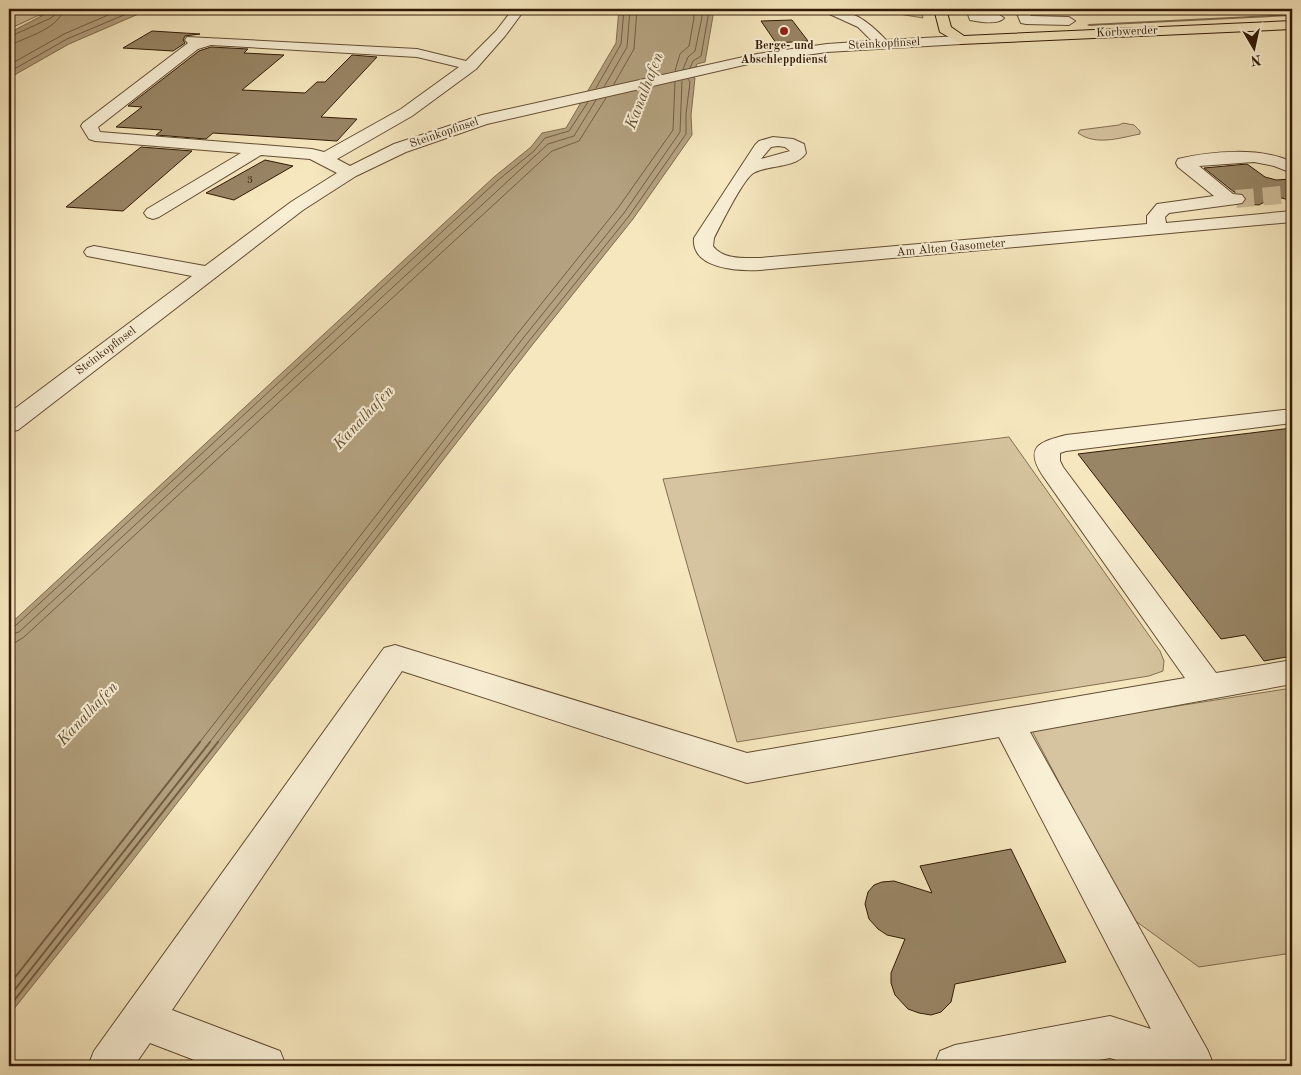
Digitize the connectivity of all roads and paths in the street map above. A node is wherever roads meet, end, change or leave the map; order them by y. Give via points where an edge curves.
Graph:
1 (519, 9) edge
2 (829, 9) edge
3 (940, 9) edge
4 (972, 9) edge
5 (1021, 9) edge
6 (998, 18) dead end
7 (1069, 21) dead end
8 (1292, 25) edge
9 (896, 30) dead end
10 (850, 31) dead end
11 (875, 36) junction
12 (190, 40) dead end
13 (961, 40) junction
14 (210, 42) junction
15 (471, 66) junction
16 (259, 149) junction
17 (326, 158) junction
18 (1292, 168) edge
19 (746, 171) dead end
20 (350, 172) junction
21 (153, 213) dead end
22 (1292, 218) edge
23 (1157, 229) junction
24 (94, 252) dead end
25 (209, 273) junction
26 (70, 351) dead end
27 (99, 357) junction
28 (1292, 416) edge
29 (9, 426) edge
30 (1292, 672) edge
31 (1209, 686) junction
32 (1008, 722) junction
33 (142, 1020) junction
34 (109, 1066) edge
35 (265, 1066) edge
36 (955, 1066) edge
37 (1175, 1066) edge
38 (1193, 1066) edge

1 - 15 street
2 - 11 street via 855,19
3 - 13 main road via 946,30
4 - 6 street via 976,17
5 - 7 street via 1026,20
8 - 13 main road, Korbwerder
9 - 11 street via 900,34
10 - 11 street
11 - 13 street, Steinkopfinsel
11 - 20 street, Steinkopfinsel via 733,63 452,129
12 - 14 street
14 - 15 street via 417,53
14 - 16 street via 193,46 89,126 95,136
15 - 17 street via 394,119
16 - 17 street
16 - 21 street
17 - 20 street via 338,168
18 - 23 street via 1280,160 1244,157 1184,163 1233,200 1163,208 1156,216
19 - 23 street, Am Alten Gasometer via 702,242 705,252 734,263 760,264
20 - 25 street, Steinkopfinsel via 297,206
22 - 23 street, Am Alten Gasometer
24 - 25 street
25 - 27 street, Steinkopfinsel
26 - 27 street
27 - 29 street, Steinkopfinsel
28 - 31 street via 1066,443 1048,450 1047,461 1052,470
30 - 31 street
31 - 32 street
32 - 33 street via 747,768 395,657
32 - 38 street
33 - 34 street
33 - 35 street
36 - 37 street via 1110,1037 1139,1044

